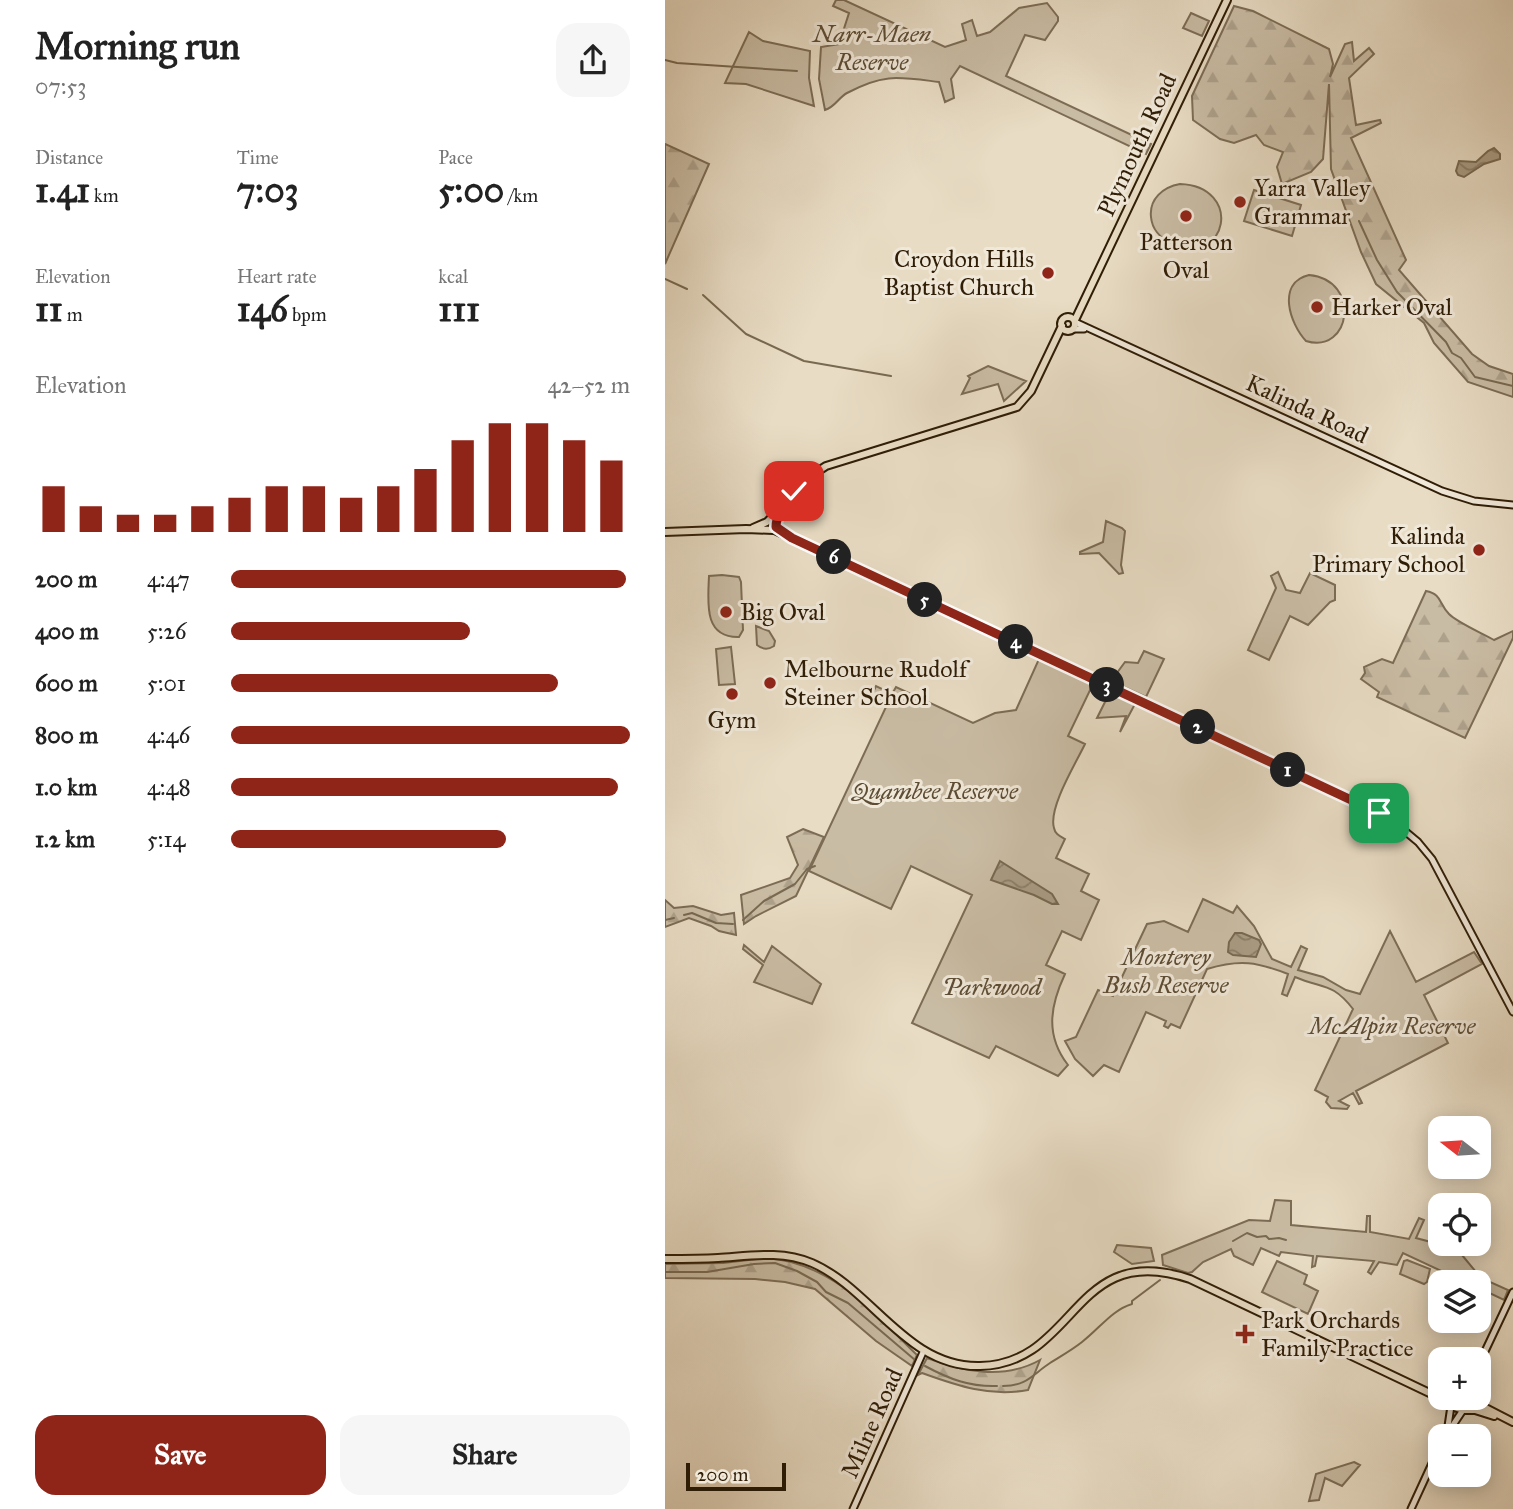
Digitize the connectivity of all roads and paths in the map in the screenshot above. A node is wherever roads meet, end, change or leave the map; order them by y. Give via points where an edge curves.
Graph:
1 (1227, 0) edge
2 (1072, 324) junction
3 (1513, 505) edge
4 (772, 525) junction
5 (665, 532) edge
6 (1513, 1012) edge
7 (665, 1259) edge
8 (1513, 1292) edge
9 (1487, 1347) edge
10 (923, 1350) junction
11 (1428, 1391) edge
12 (1463, 1410) edge
13 (1475, 1410) edge
14 (1488, 1410) edge
15 (1503, 1418) junction
16 (1513, 1422) edge
17 (1452, 1424) edge
18 (1428, 1472) edge
19 (852, 1509) edge
20 (1411, 1509) edge

1 - 2 main road, Plymouth Road
2 - 3 main road, Kalinda Road via 1442,491 1473,501
2 - 4 main road, Plymouth Road via 1055,343 1023,402 1010,410 834,462 806,479
4 - 5 main road
4 - 6 main road via 1394,822 1432,859
7 - 10 main road via 755,1254 797,1258 838,1278
8 - 9 main road
10 - 11 main road via 966,1366 994,1366 1013,1360 1041,1345 1101,1285 1127,1273 1158,1270 1189,1279
10 - 19 main road, Milne Road
12 - 17 main road
13 - 15 main road
14 - 15 main road
15 - 16 main road
18 - 20 main road

